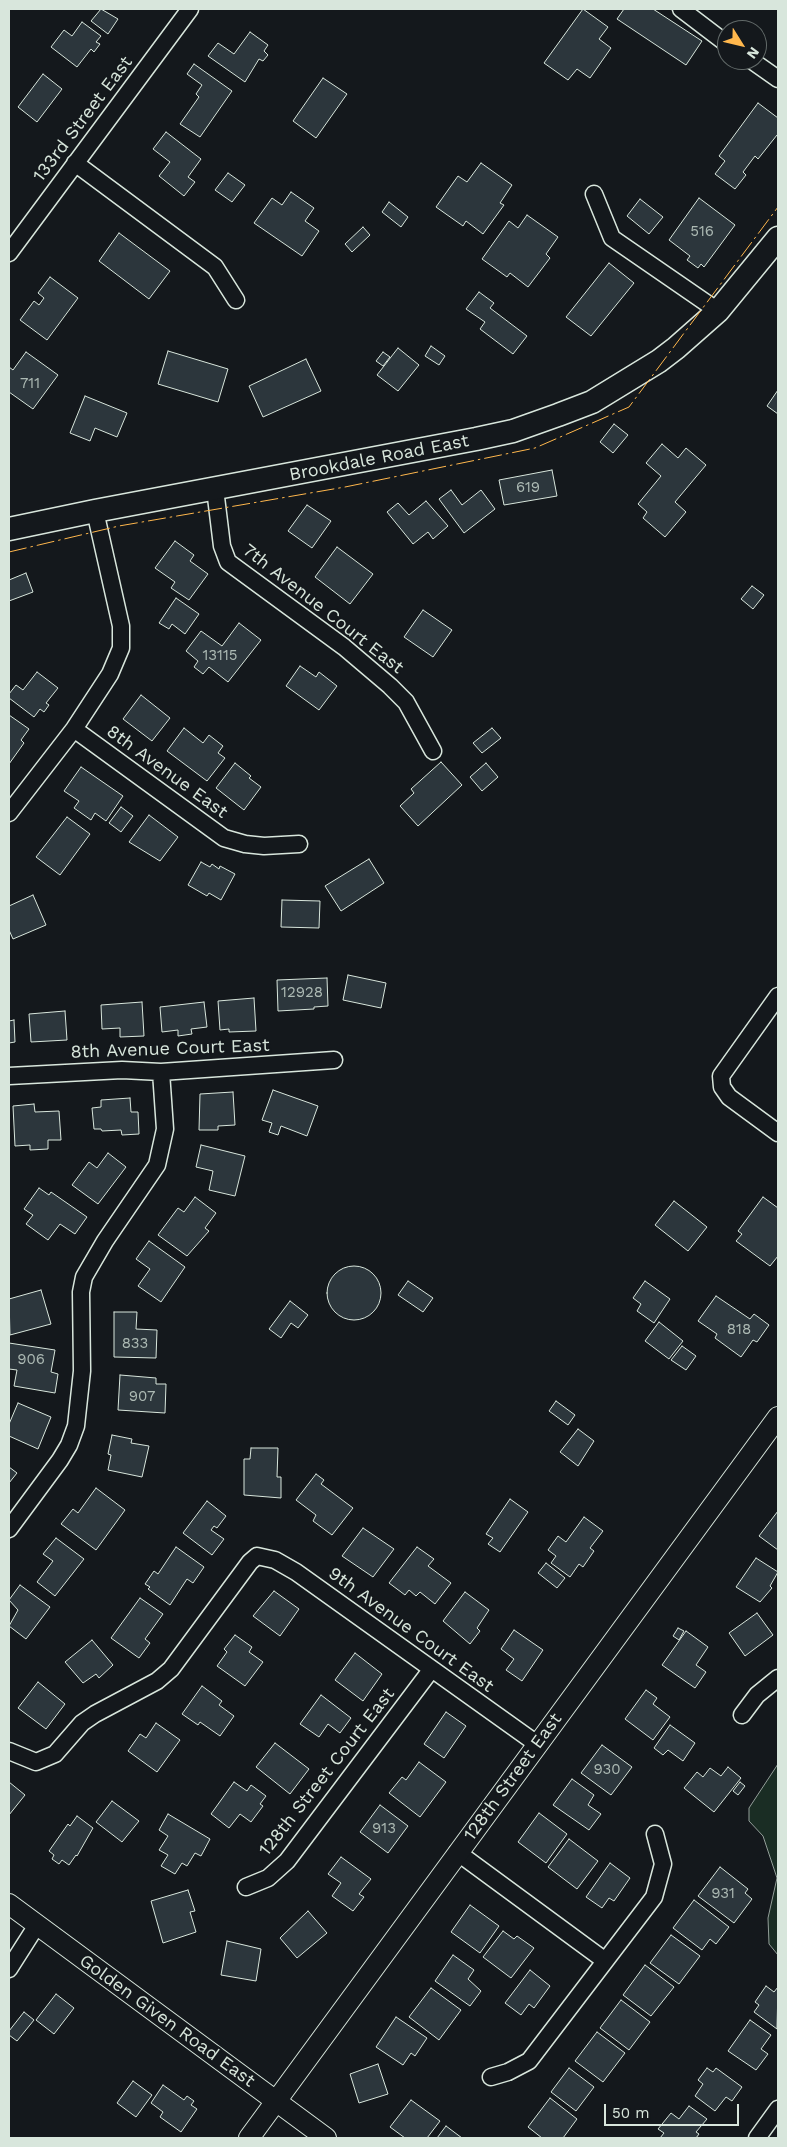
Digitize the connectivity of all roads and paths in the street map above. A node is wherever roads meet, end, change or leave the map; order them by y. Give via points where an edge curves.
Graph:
1 (190, 9) edge
2 (682, 9) edge
3 (717, 36) edge
4 (765, 70) edge
5 (778, 79) edge
6 (75, 163) junction
7 (594, 194) dead end
8 (778, 238) edge
9 (9, 253) edge
10 (236, 300) dead end
11 (718, 311) junction
12 (215, 490) junction
13 (95, 511) junction
14 (9, 529) edge
15 (74, 729) junction
16 (432, 751) dead end
17 (9, 813) edge
18 (299, 844) dead end
19 (778, 996) edge
20 (334, 1060) dead end
21 (161, 1072) junction
22 (9, 1076) edge
23 (778, 1133) edge
24 (778, 1417) edge
25 (9, 1529) edge
26 (431, 1670) junction
27 (778, 1678) edge
28 (742, 1715) dead end
29 (537, 1744) junction
30 (9, 1751) edge
31 (655, 1834) dead end
32 (457, 1852) junction
33 (246, 1887) dead end
34 (9, 1904) edge
35 (37, 1925) junction
36 (604, 1960) junction
37 (9, 1969) edge
38 (491, 2077) dead end
39 (276, 2101) junction
40 (778, 2110) edge
41 (249, 2138) edge
42 (326, 2138) edge
43 (757, 2138) edge

1 - 6 street, 133rd Street East
2 - 3 street
4 - 5 street
6 - 9 street, 133rd Street East
6 - 10 street via 215,267
7 - 11 street via 612,238
8 - 11 main road, Brookdale Road East
11 - 12 main road, Brookdale Road East via 659,362 592,402 558,415 476,440
12 - 13 main road, Brookdale Road East
12 - 16 street, 7th Avenue Court East via 222,546 228,562 344,647 390,686 406,702
13 - 14 main road, Brookdale Road East
13 - 15 street via 122,639 113,669
15 - 17 street
15 - 18 street, 8th Avenue East via 224,838 264,846
19 - 23 street via 722,1076 722,1086 729,1097
20 - 21 street, 8th Avenue Court East
21 - 22 street, 8th Avenue Court East via 122,1070
21 - 25 street via 165,1129 157,1166 104,1241 84,1277 81,1292 82,1371 76,1426 60,1460
24 - 29 street, 128th Street East
26 - 29 street, 9th Avenue Court East
26 - 30 street, 9th Avenue Court East via 296,1572 275,1560 257,1556 158,1681 95,1714 82,1723 55,1754 43,1760 36,1762
26 - 33 street, 128th Street Court East via 287,1861 268,1878
27 - 28 street via 756,1695
29 - 32 street, 128th Street East
31 - 36 street via 663,1864 654,1897
32 - 36 street
32 - 39 street, 128th Street East
34 - 35 street, Golden Given Road East
35 - 37 street
35 - 39 street, Golden Given Road East
36 - 38 street via 529,2061
39 - 41 street, 128th Street East
39 - 42 street, Golden Given Road East
40 - 43 street

